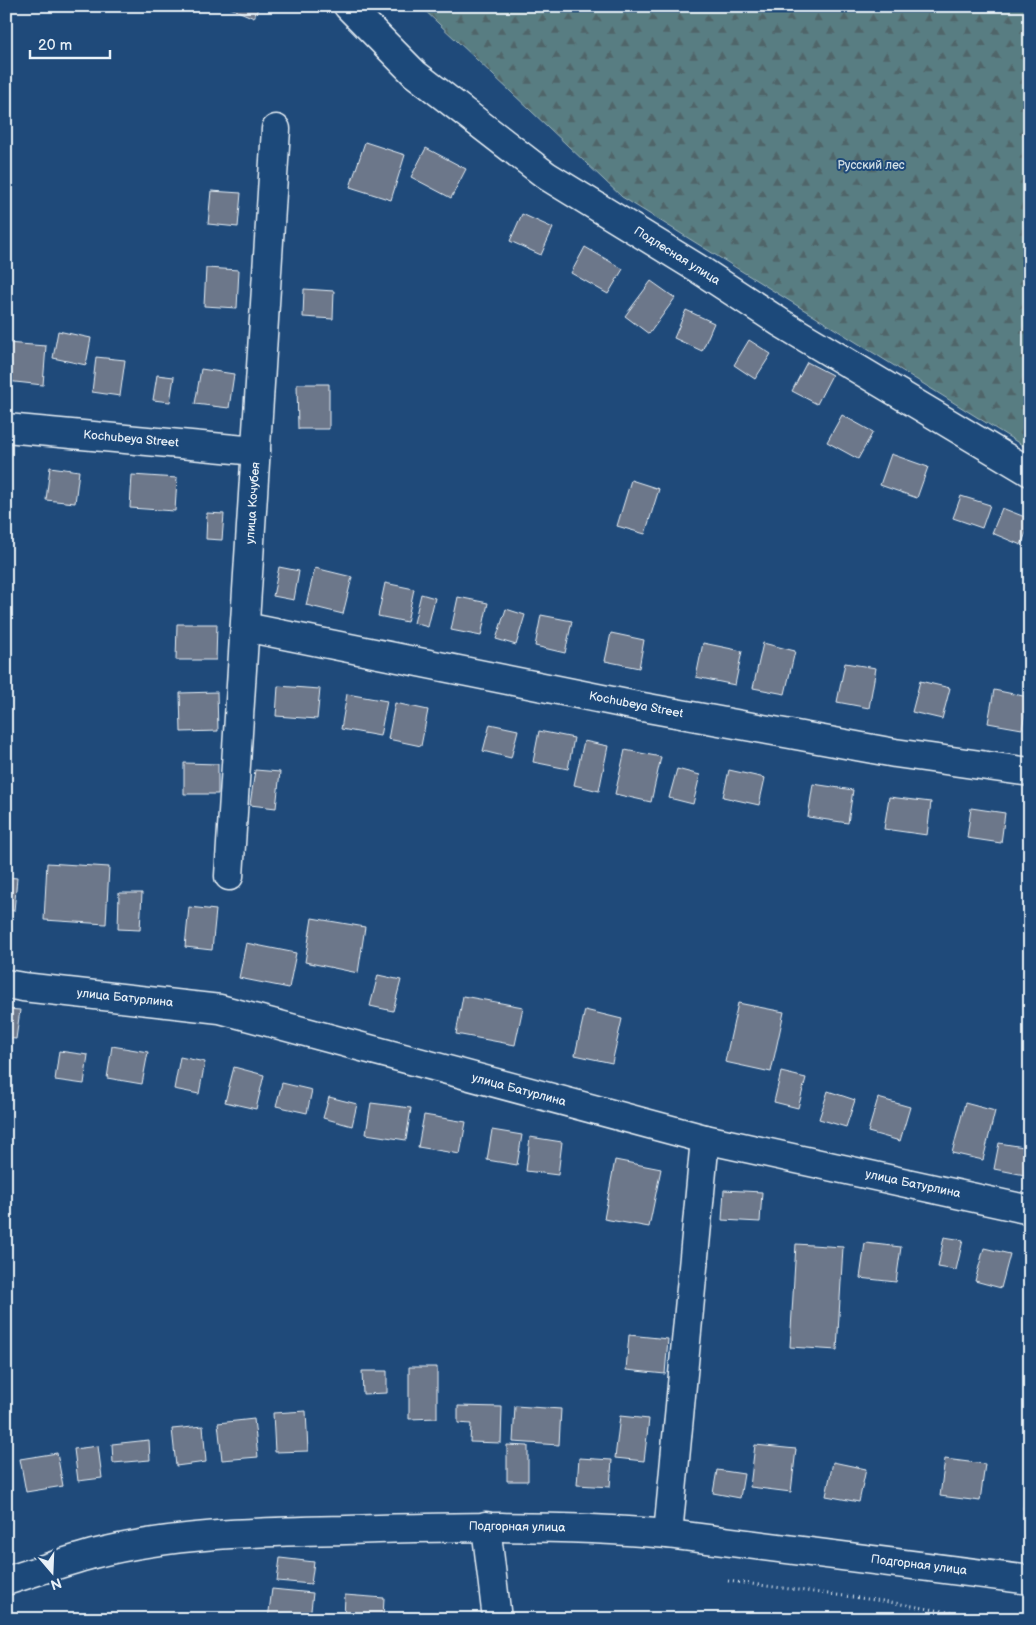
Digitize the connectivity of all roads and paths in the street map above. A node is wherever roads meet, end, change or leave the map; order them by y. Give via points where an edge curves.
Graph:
1 (348, 6) edge
2 (276, 129) dead end
3 (6, 428) edge
4 (256, 451) junction
5 (1030, 472) edge
6 (245, 627) junction
7 (1030, 772) edge
8 (229, 876) dead end
9 (6, 984) edge
10 (705, 1139) junction
11 (1030, 1210) edge
12 (486, 1526) junction
13 (668, 1534) junction
14 (1030, 1580) edge
15 (6, 1581) edge
16 (728, 1581) dead end
17 (497, 1619) edge
18 (988, 1619) edge

1 - 5 street, Подлесная улица via 415,74 547,176 781,323
2 - 4 street, улица Кочубея
3 - 4 street, Kochubeya Street
4 - 6 street, улица Кочубея
6 - 7 street, Kochubeya Street via 647,708 867,748
6 - 8 street, улица Кочубея
9 - 10 street, улица Батурлина via 220,1009
10 - 11 street, улица Батурлина
10 - 13 street
12 - 13 street, Подгорная улица via 616,1529
12 - 15 street, Подгорная улица via 260,1532 200,1537 94,1554
12 - 17 street
13 - 14 street, Подгорная улица
16 - 18 path via 883,1601

